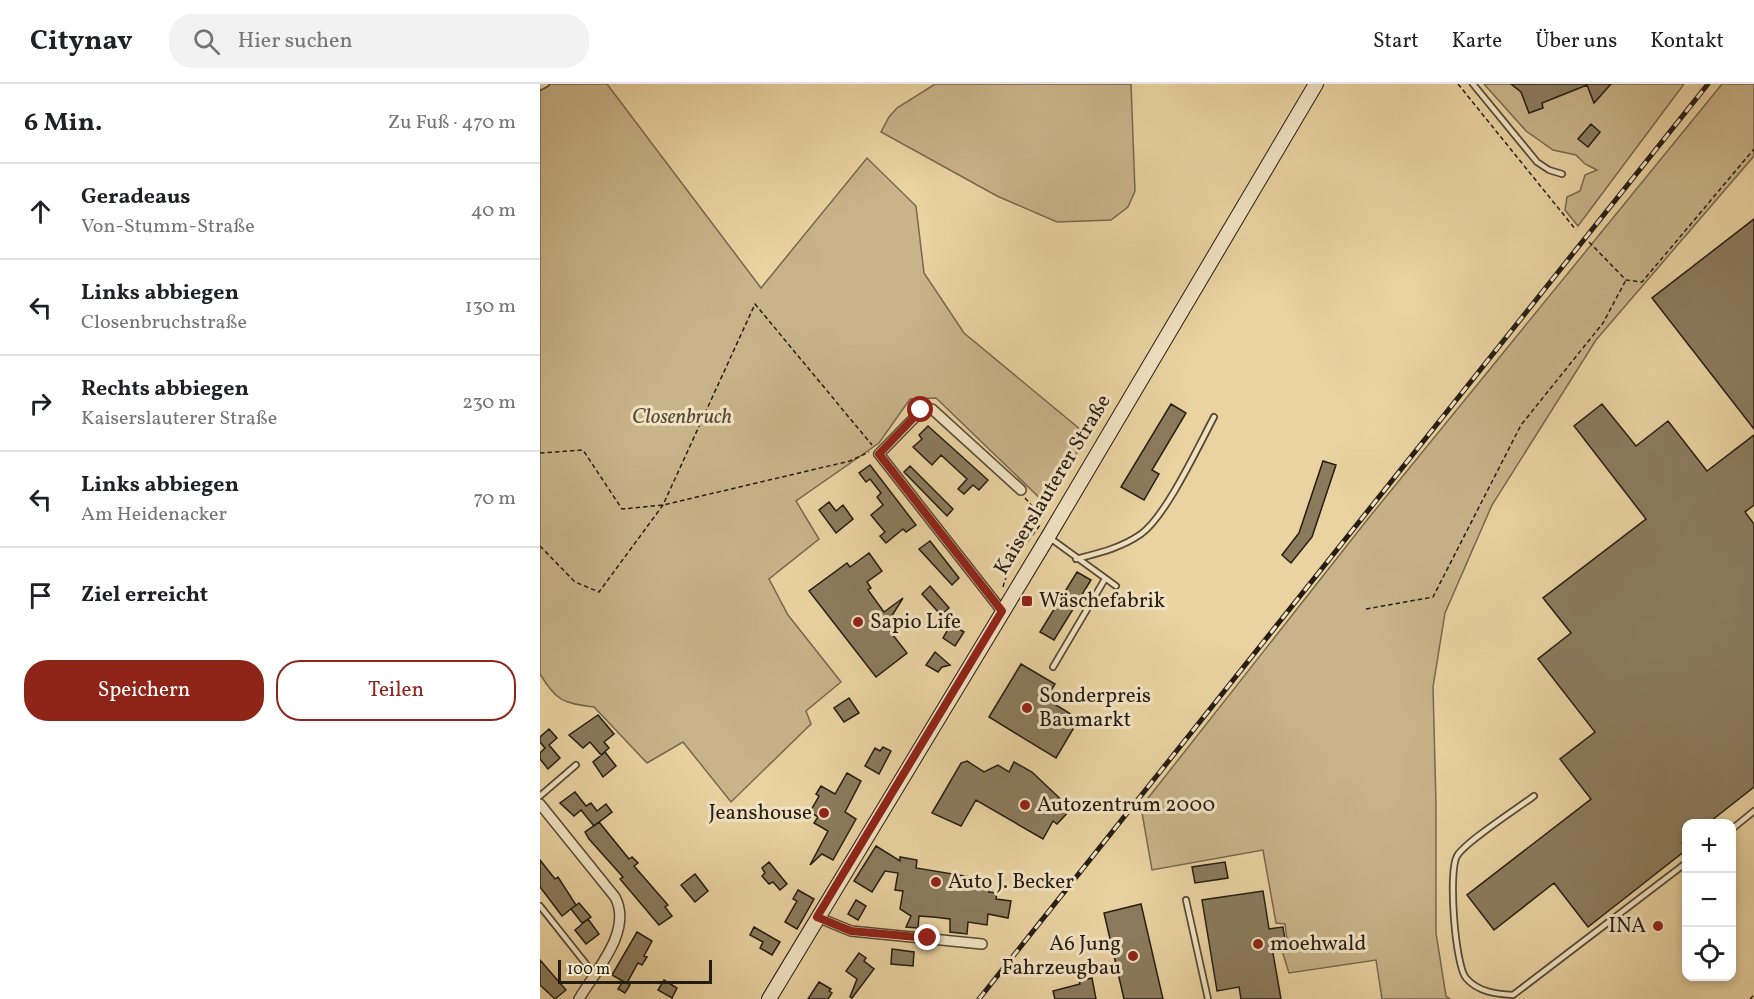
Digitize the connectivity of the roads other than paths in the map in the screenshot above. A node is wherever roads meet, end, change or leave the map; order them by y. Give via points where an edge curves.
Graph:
1 (546, 84) edge
2 (1316, 84) edge
3 (1473, 84) edge
4 (540, 87) edge
5 (1562, 174) dead end
6 (1214, 417) dead end
7 (1021, 490) road end
8 (1048, 537) junction
9 (1076, 559) junction
10 (1105, 579) junction
11 (1116, 586) dead end
12 (999, 607) junction
13 (1053, 667) dead end
14 (576, 765) dead end
15 (540, 796) edge
16 (1534, 796) dead end
17 (540, 804) edge
18 (1754, 812) edge
19 (1736, 825) edge
20 (1682, 866) edge
21 (1186, 900) dead end
22 (540, 906) edge
23 (817, 917) junction
24 (982, 944) dead end
25 (594, 974) junction
26 (579, 999) edge
27 (768, 999) edge
28 (1208, 999) edge

1 - 4 lane
2 - 8 main road, Kaiserslauterer Straße
3 - 5 lane via 1537,162
6 - 9 lane via 1165,505 1142,534 1109,551
7 - 12 street via 932,409 921,410 879,454
8 - 9 lane
8 - 12 main road, Kaiserslauterer Straße
9 - 10 lane
10 - 11 lane
10 - 13 lane
12 - 23 main road, Kaiserslauterer Straße
14 - 15 lane
16 - 20 lane via 1463,849 1454,863 1461,971 1487,992 1513,995
17 - 25 street via 621,908 620,927
18 - 19 lane
21 - 28 lane
22 - 25 lane
23 - 24 street via 851,931
23 - 27 main road, Kaiserslauterer Straße
25 - 26 street

